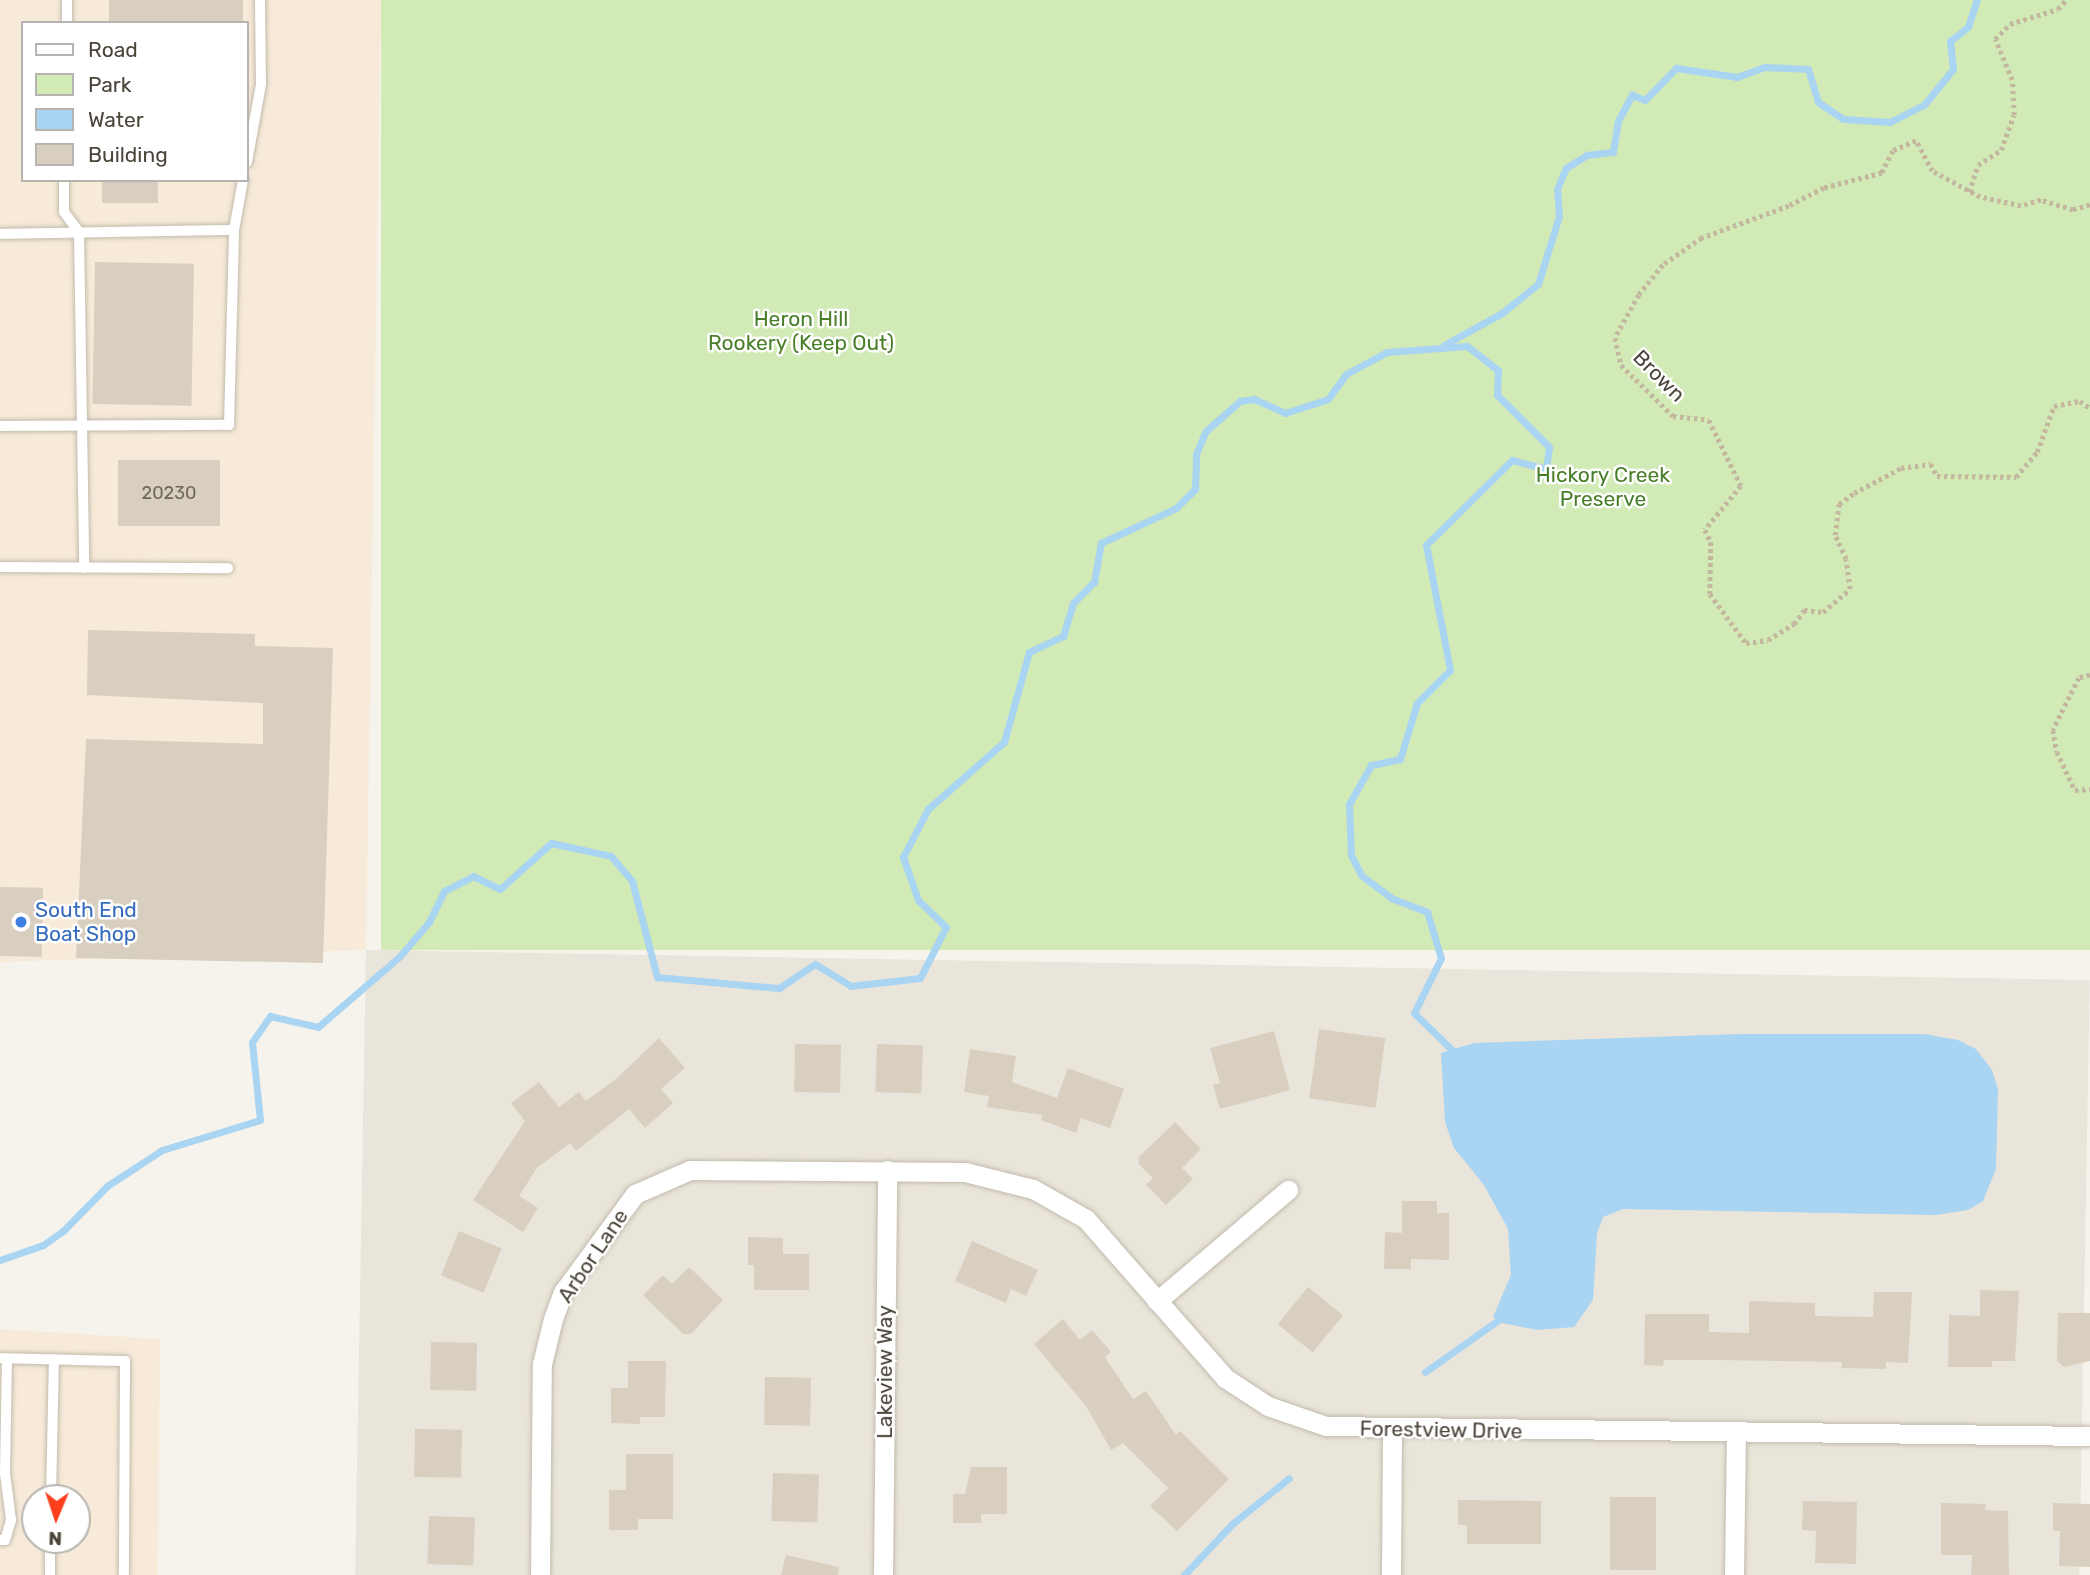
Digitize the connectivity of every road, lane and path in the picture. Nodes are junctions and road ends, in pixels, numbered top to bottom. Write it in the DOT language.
graph roads {
  1 [pos="67,0"];
  2 [pos="260,0"];
  3 [pos="2066,0"];
  4 [pos="67,21"];
  5 [pos="248,156"];
  6 [pos="64,182"];
  7 [pos="243,182"];
  8 [pos="1969,192"];
  9 [pos="2090,205"];
  10 [pos="234,230"];
  11 [pos="79,232"];
  12 [pos="0,234"];
  13 [pos="2090,408"];
  14 [pos="0,426"];
  15 [pos="83,426"];
  16 [pos="0,567"];
  17 [pos="84,568"];
  18 [pos="228,568"];
  19 [pos="2090,675"];
  20 [pos="2090,789"];
  21 [pos="887,1170"];
  22 [pos="1288,1190"];
  23 [pos="1157,1301"];
  24 [pos="4,1359"];
  25 [pos="54,1359"];
  26 [pos="4,1393"];
  27 [pos="3,1418"];
  28 [pos="1392,1430"];
  29 [pos="1735,1434"];
  30 [pos="2090,1436"];
  31 [pos="51,1484"];
  32 [pos="2,1540"];
  33 [pos="50,1554"];
  34 [pos="50,1575"];
  35 [pos="124,1575"];
  36 [pos="540,1575"];
  37 [pos="883,1575"];
  38 [pos="1391,1575"];
  39 [pos="1734,1575"];
  1 -- 4 [label="lane"];
  2 -- 5 [label="lane"];
  3 -- 8 [label="path"];
  6 -- 11 [label="lane"];
  7 -- 10 [label="lane"];
  8 -- 9 [label="path"];
  8 -- 13 [label="path, Brown"];
  10 -- 11 [label="lane"];
  10 -- 15 [label="lane"];
  11 -- 12 [label="lane"];
  11 -- 15 [label="lane"];
  14 -- 15 [label="lane"];
  15 -- 17 [label="lane"];
  16 -- 17 [label="lane"];
  17 -- 18 [label="lane"];
  19 -- 20 [label="path"];
  21 -- 23 [label="street, Forestview Drive"];
  21 -- 36 [label="street, Arbor Lane"];
  21 -- 37 [label="street, Lakeview Way"];
  22 -- 23 [label="street"];
  23 -- 28 [label="street, Forestview Drive"];
  24 -- 25 [label="lane"];
  24 -- 26 [label="lane"];
  25 -- 31 [label="lane"];
  25 -- 35 [label="lane"];
  26 -- 27 [label="lane"];
  27 -- 32 [label="lane"];
  28 -- 29 [label="street, Forestview Drive"];
  28 -- 38 [label="street"];
  29 -- 30 [label="street, Forestview Drive"];
  29 -- 39 [label="street"];
  33 -- 34 [label="lane"];
}
